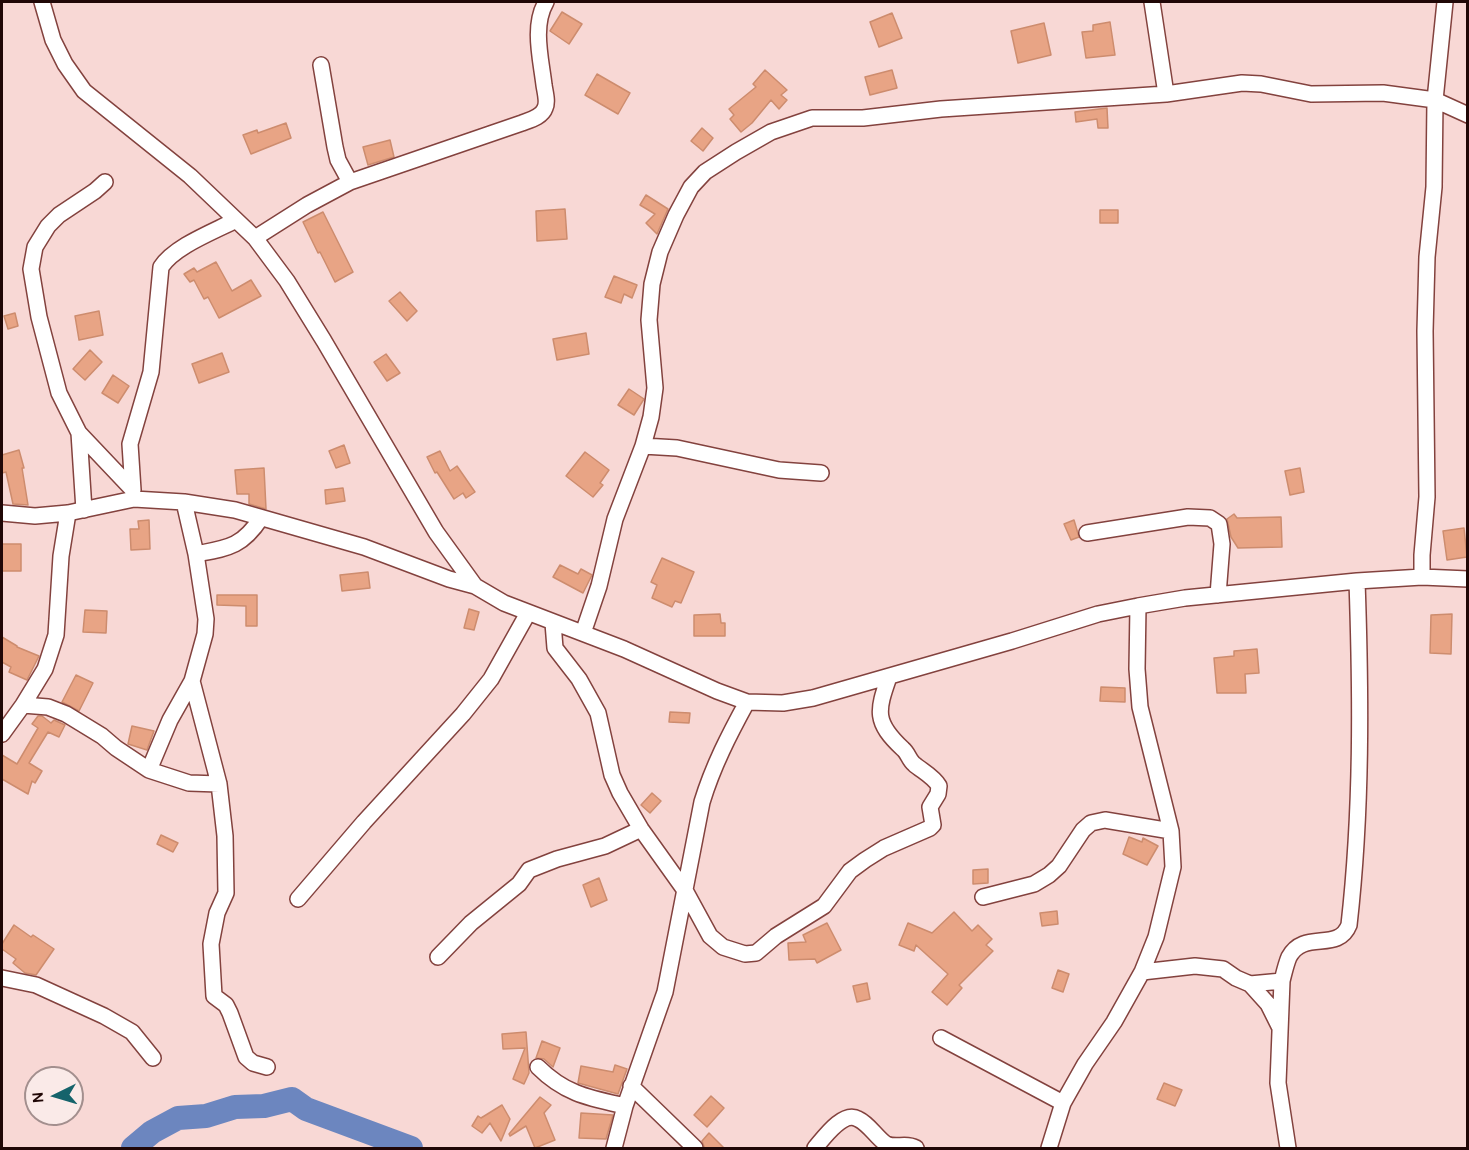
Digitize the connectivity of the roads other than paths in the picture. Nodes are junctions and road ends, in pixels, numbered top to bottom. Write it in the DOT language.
graph roads {
  1 [pos="42,2"];
  2 [pos="546,2"];
  3 [pos="1152,2"];
  4 [pos="1445,2"];
  5 [pos="321,65"];
  6 [pos="1166,94"];
  7 [pos="1434,100"];
  8 [pos="1467,115"];
  9 [pos="105,182"];
  10 [pos="350,183"];
  11 [pos="236,220"];
  12 [pos="255,238"];
  13 [pos="79,433"];
  14 [pos="643,446"];
  15 [pos="821,473"];
  16 [pos="134,495"];
  17 [pos="184,502"];
  18 [pos="84,510"];
  19 [pos="2,513"];
  20 [pos="68,513"];
  21 [pos="261,518"];
  22 [pos="1087,533"];
  23 [pos="196,554"];
  24 [pos="1422,578"];
  25 [pos="1467,579"];
  26 [pos="1357,581"];
  27 [pos="475,586"];
  28 [pos="1218,595"];
  29 [pos="1138,606"];
  30 [pos="528,613"];
  31 [pos="553,623"];
  32 [pos="583,633"];
  33 [pos="889,677"];
  34 [pos="192,681"];
  35 [pos="747,702"];
  36 [pos="23,705"];
  37 [pos="2,734"];
  38 [pos="149,770"];
  39 [pos="219,784"];
  40 [pos="641,829"];
  41 [pos="1171,831"];
  42 [pos="686,892"];
  43 [pos="983,897"];
  44 [pos="298,899"];
  45 [pos="438,957"];
  46 [pos="1142,972"];
  47 [pos="2,978"];
  48 [pos="1282,981"];
  49 [pos="1250,984"];
  50 [pos="1280,1029"];
  51 [pos="941,1038"];
  52 [pos="153,1058"];
  53 [pos="267,1067"];
  54 [pos="538,1067"];
  55 [pos="631,1086"];
  56 [pos="1062,1103"];
  57 [pos="625,1106"];
  58 [pos="1049,1148"];
  59 [pos="614,1149"];
  60 [pos="695,1149"];
  61 [pos="815,1149"];
  62 [pos="916,1149"];
  63 [pos="1288,1149"];
  1 -- 11 [label="street"];
  2 -- 10 [label="street"];
  3 -- 6 [label="street"];
  4 -- 7 [label="street"];
  5 -- 10 [label="street"];
  6 -- 7 [label="street"];
  6 -- 14 [label="street"];
  7 -- 8 [label="street"];
  7 -- 24 [label="street"];
  9 -- 13 [label="street"];
  10 -- 12 [label="street"];
  11 -- 12 [label="street"];
  11 -- 16 [label="street"];
  12 -- 27 [label="street"];
  13 -- 16 [label="street"];
  13 -- 18 [label="street"];
  14 -- 15 [label="street"];
  14 -- 32 [label="street"];
  16 -- 17 [label="street"];
  16 -- 18 [label="street"];
  17 -- 21 [label="street"];
  17 -- 23 [label="street"];
  18 -- 20 [label="street"];
  19 -- 20 [label="street"];
  20 -- 36 [label="street"];
  21 -- 23 [label="street"];
  21 -- 27 [label="street"];
  22 -- 28 [label="street"];
  23 -- 34 [label="street"];
  24 -- 25 [label="street"];
  24 -- 26 [label="street"];
  26 -- 28 [label="street"];
  26 -- 48 [label="street"];
  27 -- 30 [label="street"];
  28 -- 29 [label="street"];
  29 -- 33 [label="street"];
  29 -- 41 [label="street"];
  30 -- 31 [label="street"];
  30 -- 44 [label="street"];
  31 -- 32 [label="street"];
  31 -- 40 [label="street"];
  32 -- 35 [label="street"];
  33 -- 35 [label="street"];
  33 -- 42 [label="street"];
  34 -- 38 [label="street"];
  34 -- 39 [label="street"];
  35 -- 42 [label="street"];
  36 -- 37 [label="street"];
  36 -- 38 [label="street"];
  38 -- 39 [label="street"];
  39 -- 53 [label="street"];
  40 -- 42 [label="street"];
  40 -- 45 [label="street"];
  41 -- 43 [label="street"];
  41 -- 46 [label="street"];
  42 -- 55 [label="street"];
  46 -- 49 [label="street"];
  46 -- 56 [label="street"];
  47 -- 52 [label="street"];
  48 -- 49 [label="street"];
  48 -- 50 [label="street"];
  49 -- 50 [label="street"];
  50 -- 63 [label="street"];
  51 -- 56 [label="street"];
  54 -- 57 [label="street"];
  55 -- 57 [label="street"];
  55 -- 60 [label="street"];
  56 -- 58 [label="street"];
  57 -- 59 [label="street"];
  61 -- 62 [label="street"];
}
